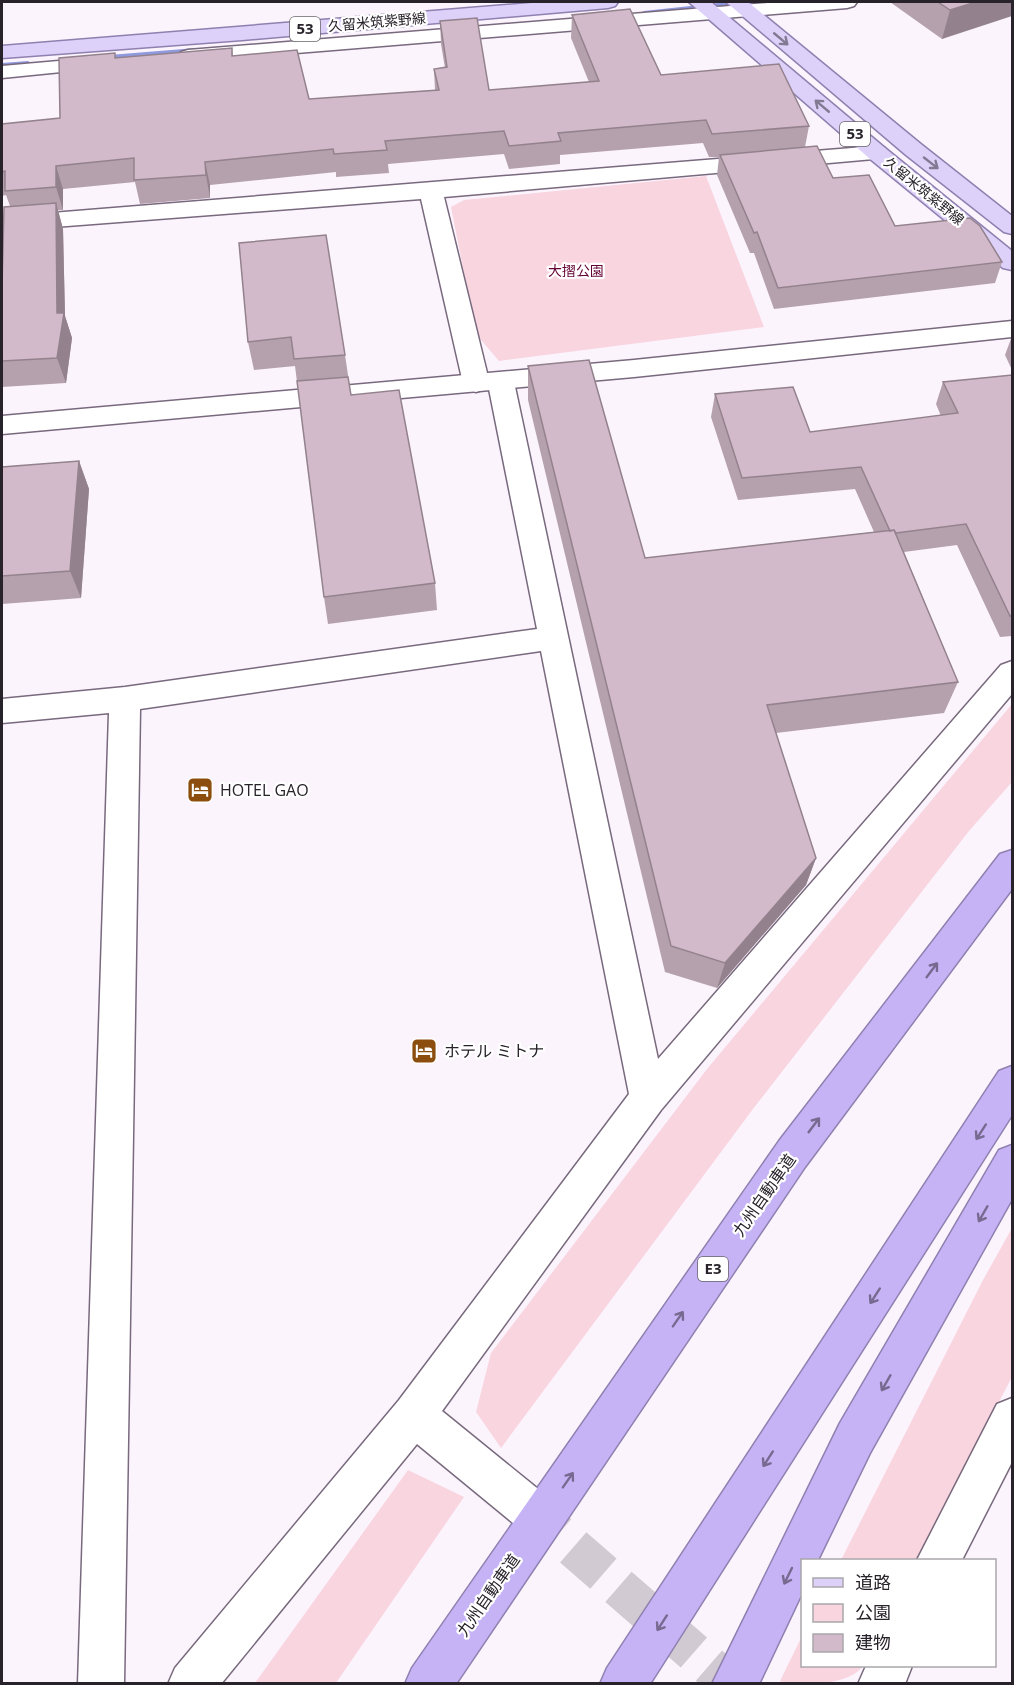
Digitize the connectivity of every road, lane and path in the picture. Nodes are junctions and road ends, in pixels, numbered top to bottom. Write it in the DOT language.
graph roads {
  1 [pos="608,2"];
  2 [pos="847,2"];
  3 [pos="740,5"];
  4 [pos="705,7"];
  5 [pos="2,52"];
  6 [pos="2,72"];
  7 [pos="877,153"];
  8 [pos="431,191"];
  9 [pos="2,224"];
  10 [pos="1012,227"];
  11 [pos="1012,263"];
  12 [pos="1012,329"];
  13 [pos="489,383"];
  14 [pos="2,425"];
  15 [pos="553,638"];
  16 [pos="1012,673"];
  17 [pos="125,699"];
  18 [pos="2,711"];
  19 [pos="1012,864"];
  20 [pos="1012,1083"];
  21 [pos="648,1098"];
  22 [pos="1012,1164"];
  23 [pos="414,1415"];
  24 [pos="1012,1419"];
  25 [pos="528,1508"];
  26 [pos="940,1559"];
  27 [pos="888,1667"];
  28 [pos="101,1683"];
  29 [pos="191,1683"];
  30 [pos="428,1683"];
  31 [pos="623,1683"];
  32 [pos="735,1683"];
  33 [pos="881,1683"];
  1 -- 5 [label="main road, 久留米筑紫野線 / 53"];
  2 -- 3 [label="street"];
  3 -- 4 [label="street"];
  3 -- 10 [label="main road, 久留米筑紫野線 / 53, one-way"];
  4 -- 6 [label="street"];
  7 -- 4 [label="main road, 久留米筑紫野線 / 53, one-way"];
  7 -- 8 [label="street"];
  7 -- 11 [label="main road, 久留米筑紫野線 / 53"];
  8 -- 9 [label="street"];
  8 -- 13 [label="street"];
  12 -- 13 [label="street"];
  13 -- 14 [label="street"];
  13 -- 15 [label="street"];
  15 -- 17 [label="street"];
  15 -- 21 [label="street"];
  16 -- 21 [label="street"];
  17 -- 18 [label="street"];
  17 -- 28 [label="street"];
  30 -- 19 [label="highway, 九州自動車道 / E3, one-way"];
  20 -- 31 [label="highway, one-way"];
  21 -- 23 [label="street"];
  22 -- 32 [label="highway, one-way"];
  23 -- 25 [label="street"];
  23 -- 29 [label="street"];
  24 -- 26 [label="street"];
  27 -- 33 [label="street"];
}
